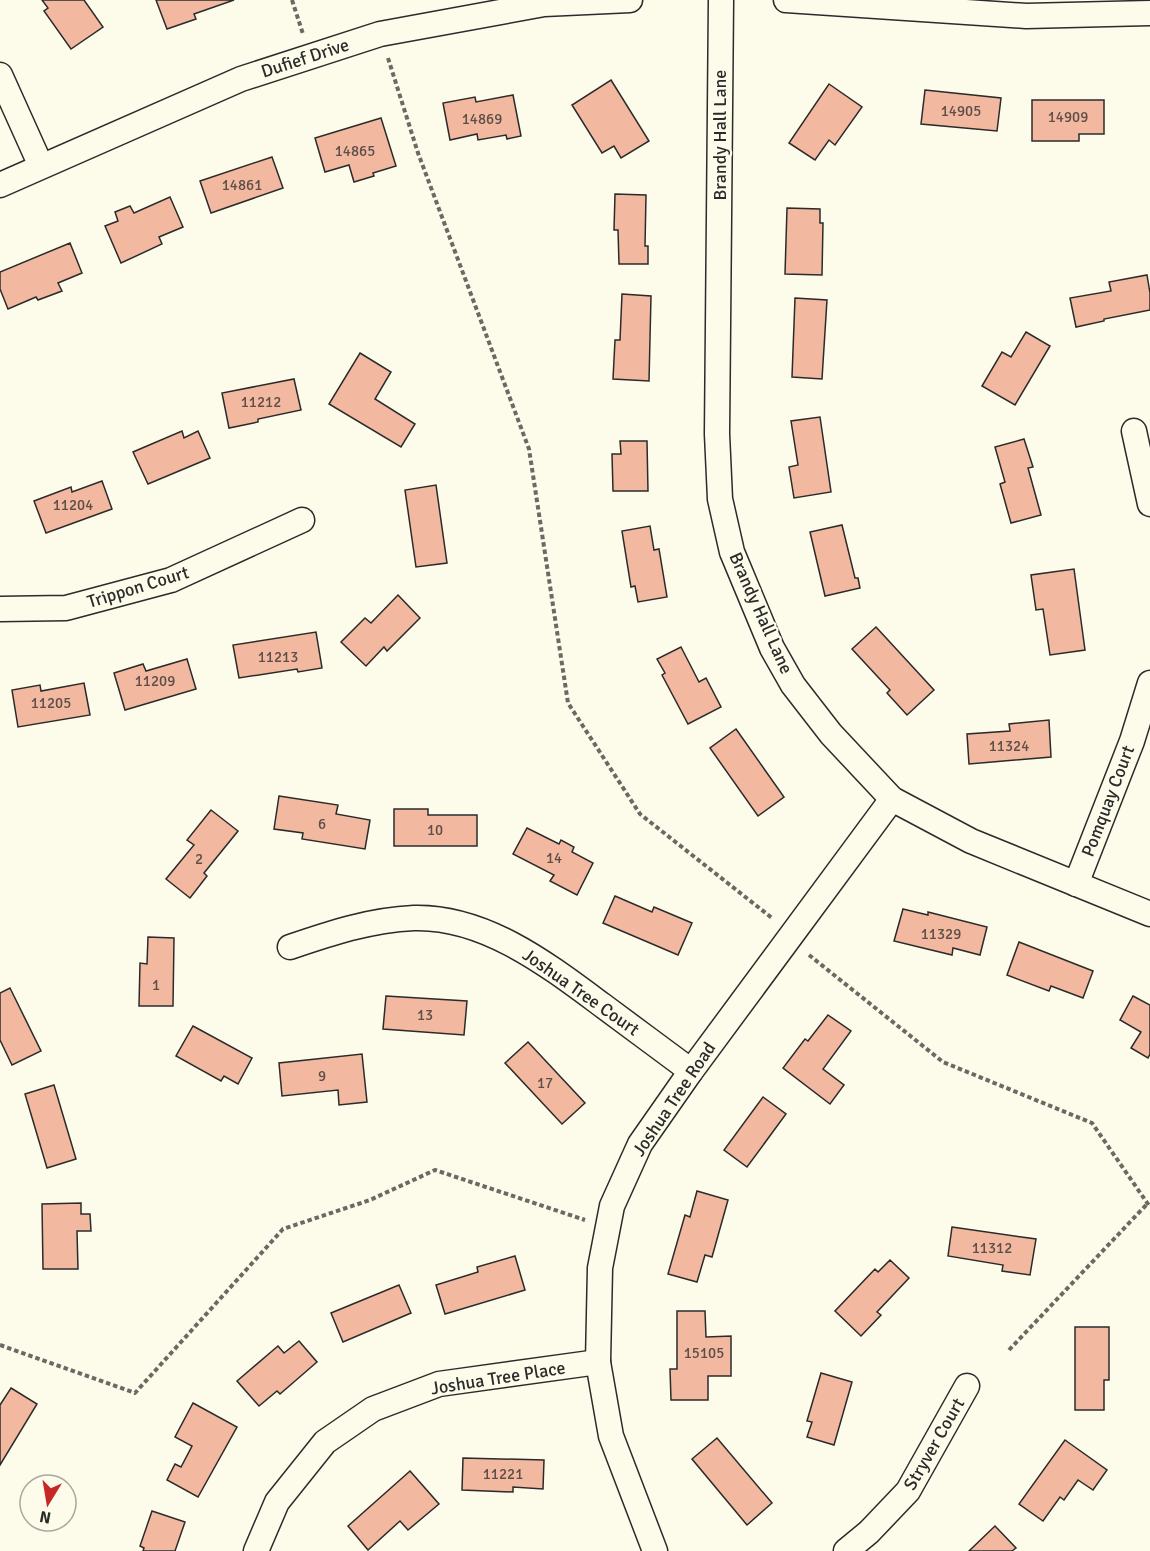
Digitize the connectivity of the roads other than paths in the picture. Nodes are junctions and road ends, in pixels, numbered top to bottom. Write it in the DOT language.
graph roads {
  1 [pos="630,0"];
  2 [pos="721,0"];
  3 [pos="786,0"];
  4 [pos="1150,13"];
  5 [pos="0,75"];
  6 [pos="41,166"];
  7 [pos="0,185"];
  8 [pos="1134,431"];
  9 [pos="1150,504"];
  10 [pos="302,520"];
  11 [pos="0,609"];
  12 [pos="1150,683"];
  13 [pos="892,799"];
  14 [pos="1076,884"];
  15 [pos="1150,914"];
  16 [pos="290,947"];
  17 [pos="691,1071"];
  18 [pos="598,1362"];
  19 [pos="968,1386"];
  20 [pos="256,1551"];
  21 [pos="655,1551"];
  22 [pos="846,1551"];
  1 -- 6 [label="street, Dufief Drive"];
  2 -- 13 [label="street, Brandy Hall Lane"];
  3 -- 4 [label="street"];
  5 -- 6 [label="street"];
  6 -- 7 [label="street, Dufief Drive"];
  8 -- 9 [label="street"];
  10 -- 11 [label="street, Trippon Court"];
  12 -- 14 [label="street, Pomquay Court"];
  13 -- 14 [label="street, Brandy Hall Lane"];
  13 -- 17 [label="street, Joshua Tree Road"];
  14 -- 15 [label="street, Brandy Hall Lane"];
  16 -- 17 [label="street, Joshua Tree Court"];
  17 -- 18 [label="street, Joshua Tree Road"];
  18 -- 20 [label="street, Joshua Tree Place"];
  18 -- 21 [label="street, Joshua Tree Road"];
  19 -- 22 [label="street, Stryver Court"];
}
